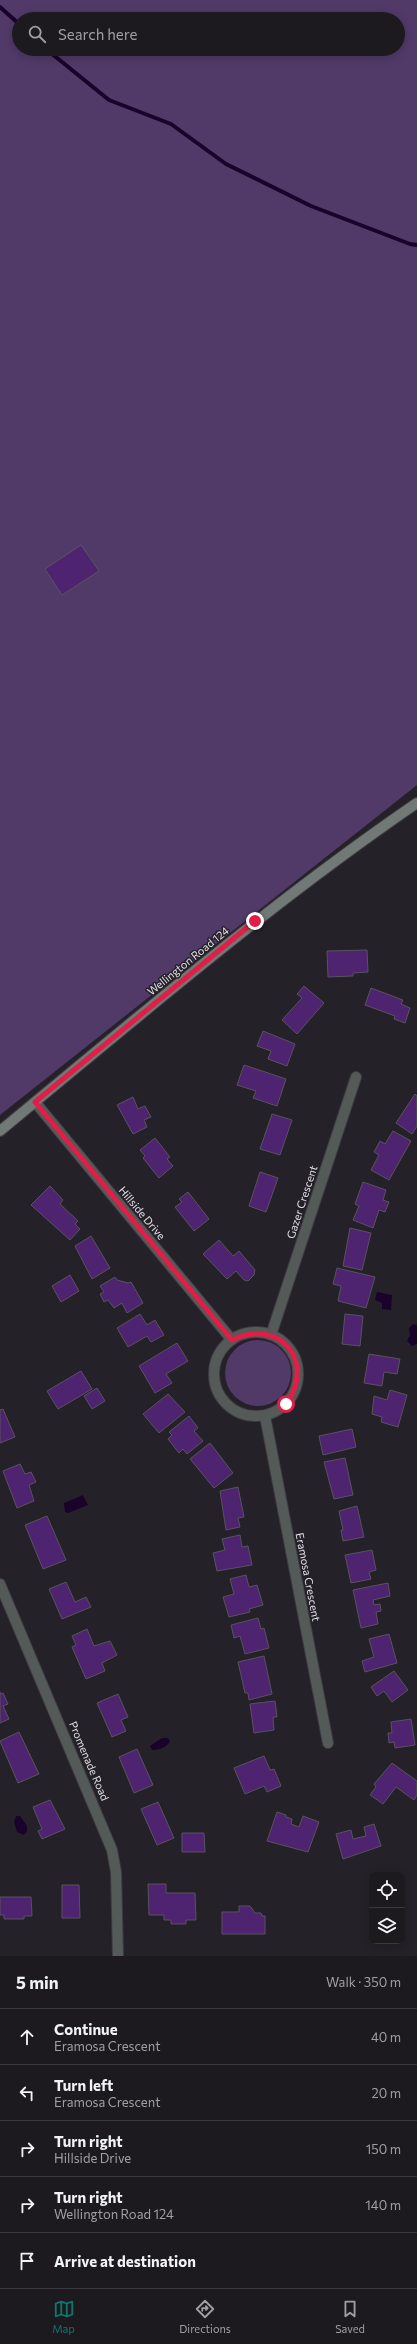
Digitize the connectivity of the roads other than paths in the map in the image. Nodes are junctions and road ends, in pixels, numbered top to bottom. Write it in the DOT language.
graph roads {
  1 [pos="417,803"];
  2 [pos="356,1077"];
  3 [pos="35,1102"];
  4 [pos="0,1131"];
  5 [pos="271,1335"];
  6 [pos="232,1340"];
  7 [pos="266,1416"];
  8 [pos="0,1584"];
  9 [pos="328,1743"];
  10 [pos="118,1956"];
  1 -- 3 [label="main road, Wellington Road 124"];
  2 -- 5 [label="street, Gazer Crescent"];
  3 -- 4 [label="main road, Wellington Road 124"];
  3 -- 6 [label="street, Hillside Drive"];
  5 -- 6 [label="street"];
  5 -- 7 [label="street"];
  6 -- 7 [label="street"];
  7 -- 9 [label="street, Eramosa Crescent"];
  8 -- 10 [label="street, Promenade Road"];
}
